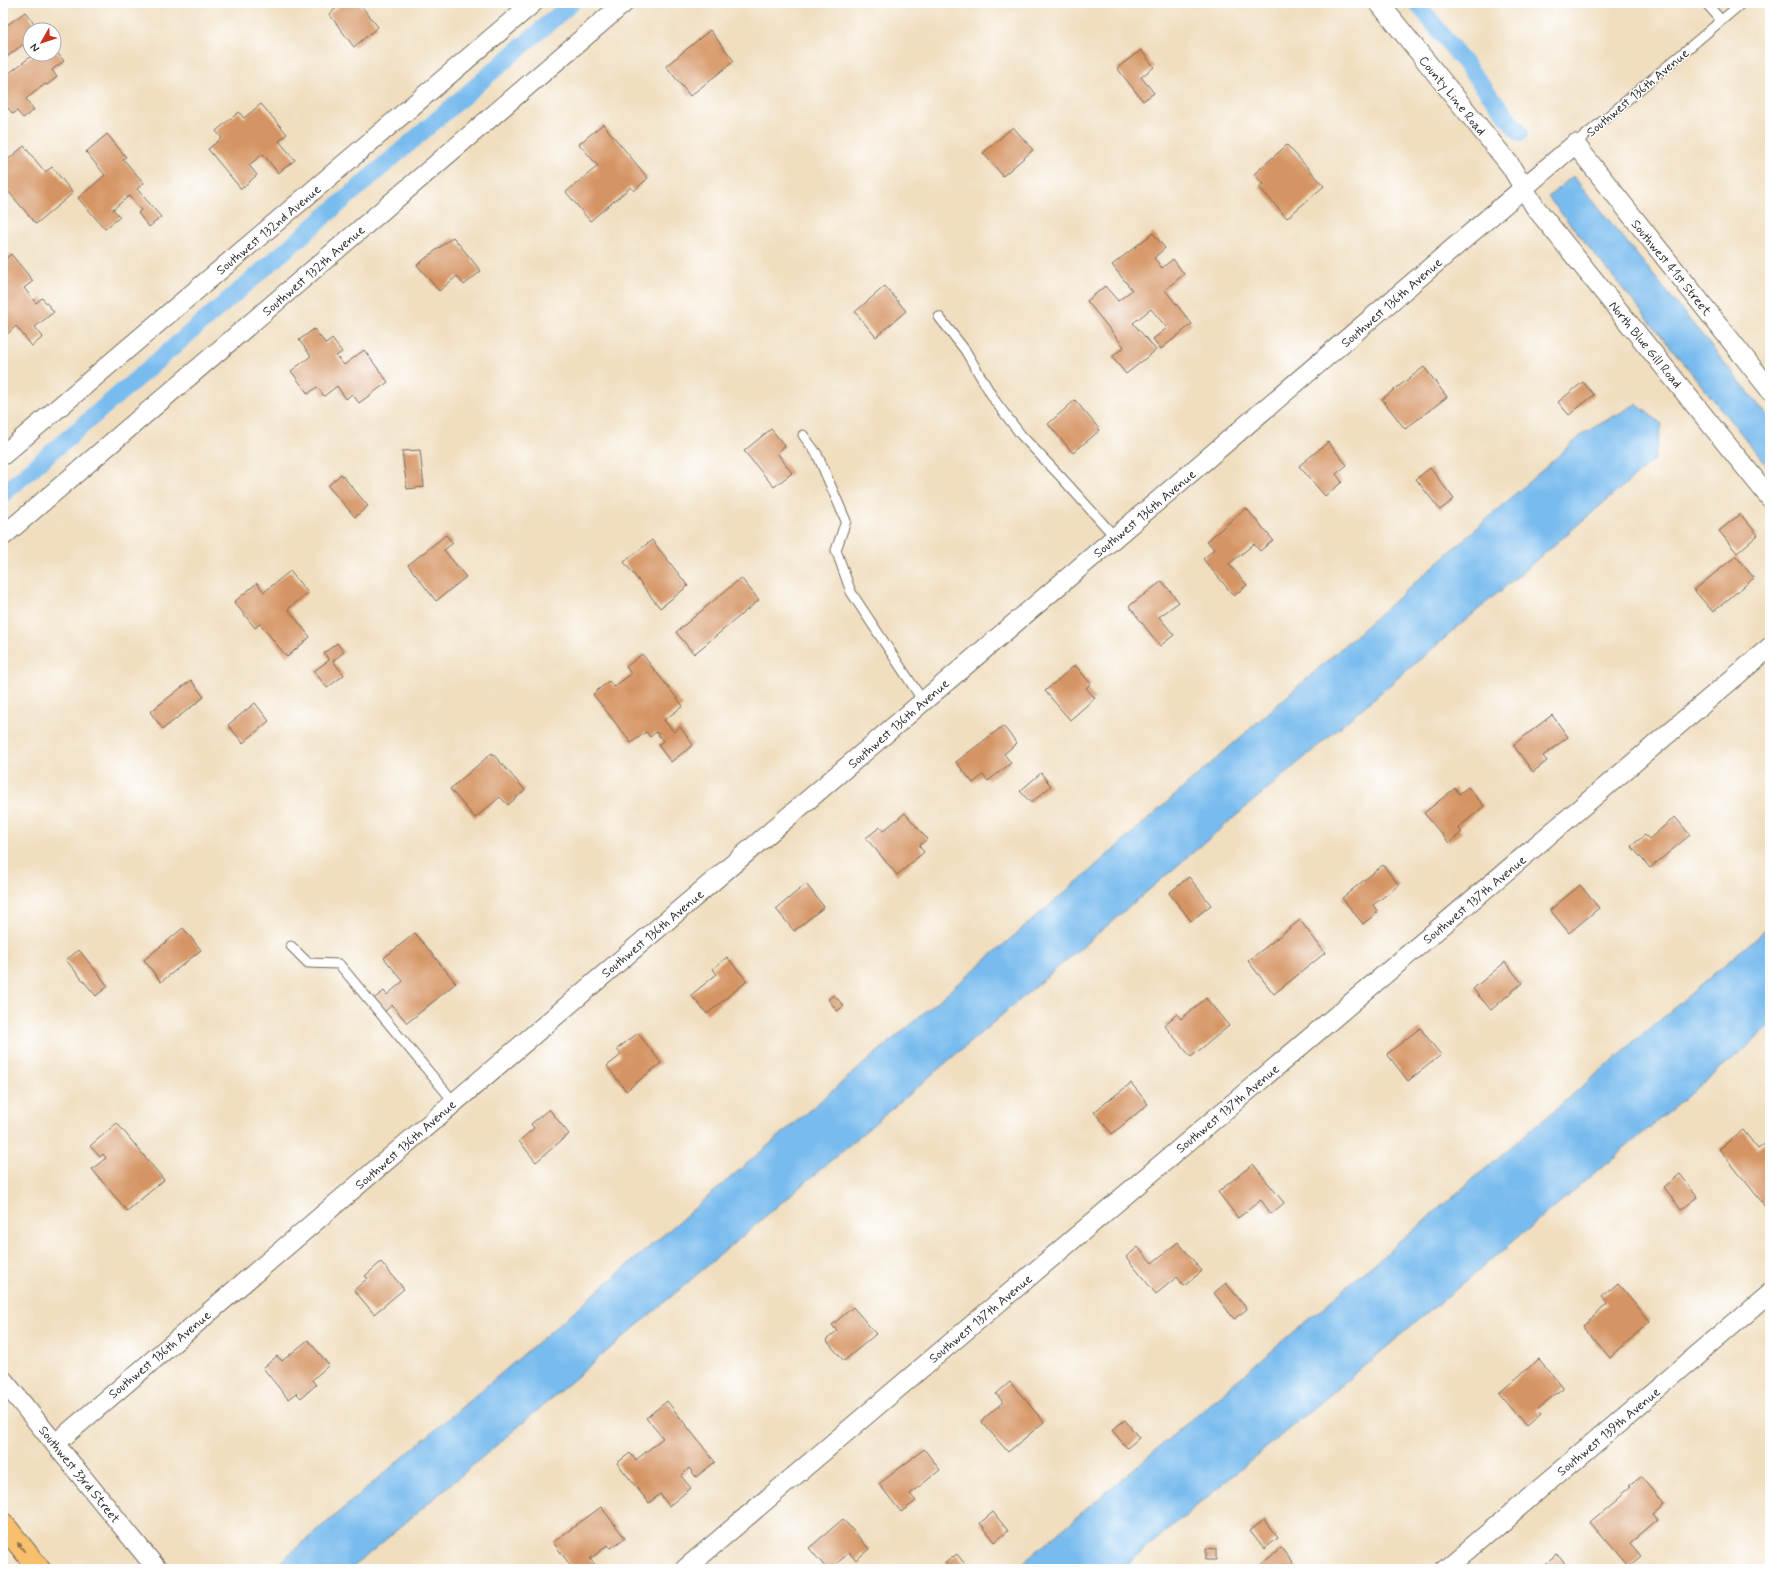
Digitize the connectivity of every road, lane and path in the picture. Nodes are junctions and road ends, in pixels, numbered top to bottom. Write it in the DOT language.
graph roads {
  1 [pos="533,3"];
  2 [pos="624,3"];
  3 [pos="1379,3"];
  4 [pos="1706,3"];
  5 [pos="1742,3"];
  6 [pos="1721,20"];
  7 [pos="1575,144"];
  8 [pos="1523,189"];
  9 [pos="939,317"];
  10 [pos="1770,390"];
  11 [pos="803,435"];
  12 [pos="3,455"];
  13 [pos="1770,498"];
  14 [pos="3,536"];
  15 [pos="1115,537"];
  16 [pos="1770,648"];
  17 [pos="923,701"];
  18 [pos="291,946"];
  19 [pos="454,1102"];
  20 [pos="1770,1293"];
  21 [pos="3,1380"];
  22 [pos="55,1444"];
  23 [pos="3,1524"];
  24 [pos="38,1569"];
  25 [pos="158,1569"];
  26 [pos="685,1569"];
  27 [pos="1446,1569"];
  1 -- 12 [label="street, Southwest 132nd Avenue"];
  2 -- 14 [label="street, Southwest 132th Avenue"];
  3 -- 8 [label="street, County Line Road"];
  4 -- 6 [label="lane"];
  5 -- 6 [label="lane, Southwest 136th Avenue"];
  6 -- 7 [label="lane, Southwest 136th Avenue"];
  7 -- 8 [label="street, Southwest 136th Avenue"];
  7 -- 10 [label="street, Southwest 41st Street"];
  8 -- 13 [label="street, North Blue Gill Road"];
  8 -- 15 [label="street, Southwest 136th Avenue"];
  9 -- 15 [label="lane"];
  11 -- 17 [label="lane"];
  15 -- 17 [label="street, Southwest 136th Avenue"];
  16 -- 26 [label="street, Southwest 137th Avenue"];
  17 -- 19 [label="street, Southwest 136th Avenue"];
  18 -- 19 [label="lane"];
  19 -- 22 [label="street, Southwest 136th Avenue"];
  20 -- 27 [label="street, Southwest 139th Avenue"];
  21 -- 22 [label="street, Southwest 33rd Street"];
  22 -- 25 [label="street, Southwest 33rd Street"];
  24 -- 23 [label="main road, one-way"];
}
